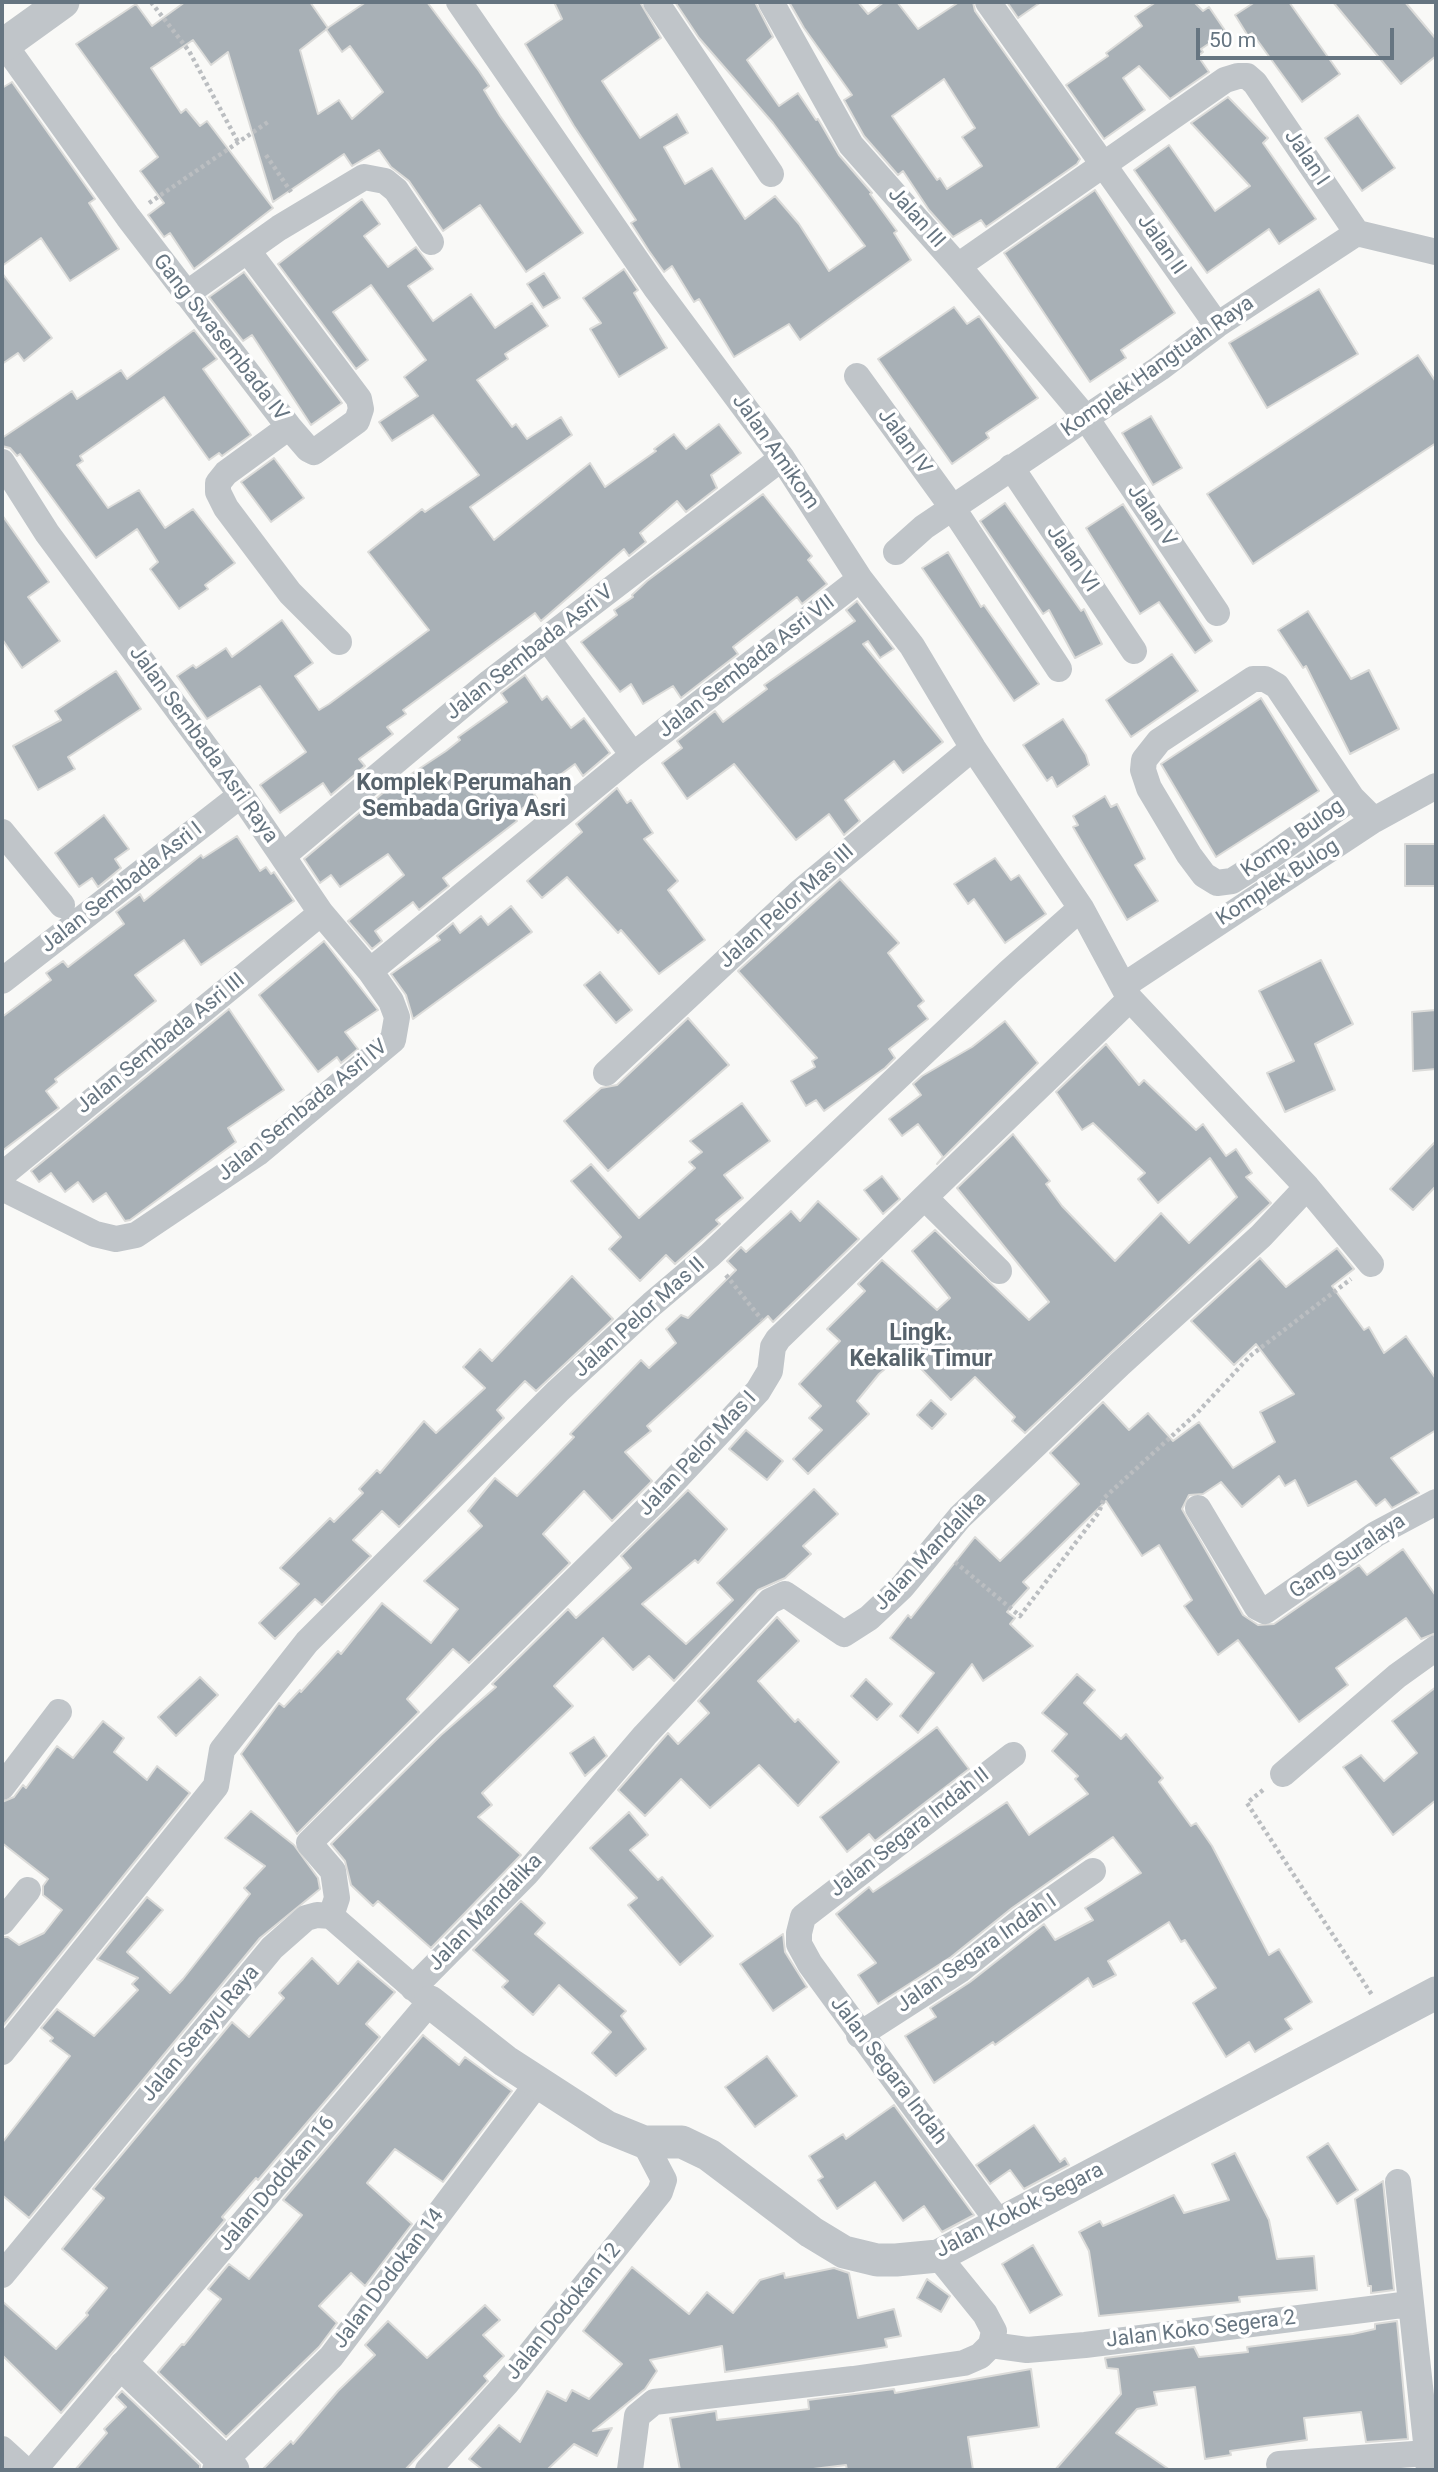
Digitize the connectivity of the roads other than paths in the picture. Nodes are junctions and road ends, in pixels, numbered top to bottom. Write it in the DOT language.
graph roads {
  1 [pos="62,2"];
  2 [pos="459,2"];
  3 [pos="656,2"];
  4 [pos="771,2"];
  5 [pos="988,2"];
  6 [pos="3,45"];
  7 [pos="1105,165"];
  8 [pos="771,174"];
  9 [pos="1357,233"];
  10 [pos="432,242"];
  11 [pos="248,251"];
  12 [pos="1436,252"];
  13 [pos="958,266"];
  14 [pos="186,295"];
  15 [pos="1217,325"];
  16 [pos="857,376"];
  17 [pos="1086,418"];
  18 [pos="289,428"];
  19 [pos="782,458"];
  20 [pos="2,462"];
  21 [pos="1011,467"];
  22 [pos="952,507"];
  23 [pos="896,552"];
  24 [pos="860,579"];
  25 [pos="1217,613"];
  26 [pos="547,638"];
  27 [pos="339,642"];
  28 [pos="1134,651"];
  29 [pos="1059,669"];
  30 [pos="973,748"];
  31 [pos="633,755"];
  32 [pos="1436,786"];
  33 [pos="241,795"];
  34 [pos="1352,798"];
  35 [pos="1374,820"];
  36 [pos="5,843"];
  37 [pos="284,855"];
  38 [pos="62,905"];
  39 [pos="1081,908"];
  40 [pos="321,913"];
  41 [pos="370,971"];
  42 [pos="2,981"];
  43 [pos="1127,993"];
  44 [pos="396,1030"];
  45 [pos="606,1073"];
  46 [pos="2,1175"];
  47 [pos="1307,1187"];
  48 [pos="2,1188"];
  49 [pos="925,1198"];
  50 [pos="1371,1264"];
  51 [pos="999,1271"];
  52 [pos="1436,1502"];
  53 [pos="1198,1508"];
  54 [pos="1436,1648"];
  55 [pos="59,1712"];
  56 [pos="1013,1755"];
  57 [pos="1283,1774"];
  58 [pos="2,1787"];
  59 [pos="1093,1871"];
  60 [pos="27,1890"];
  61 [pos="808,1913"];
  62 [pos="331,1916"];
  63 [pos="2,1922"];
  64 [pos="1436,1993"];
  65 [pos="421,1995"];
  66 [pos="859,2035"];
  67 [pos="2,2052"];
  68 [pos="539,2081"];
  69 [pos="644,2143"];
  70 [pos="1398,2182"];
  71 [pos="1000,2224"];
  72 [pos="938,2256"];
  73 [pos="2,2275"];
  74 [pos="1410,2304"];
  75 [pos="986,2350"];
  76 [pos="125,2367"];
  77 [pos="2,2449"];
  78 [pos="1428,2461"];
  79 [pos="1279,2464"];
  80 [pos="224,2467"];
  81 [pos="25,2470"];
  82 [pos="34,2470"];
  83 [pos="428,2470"];
  84 [pos="630,2470"];
  1 -- 6 [label="street"];
  2 -- 19 [label="street, Jalan Amikom"];
  3 -- 8 [label="street"];
  4 -- 13 [label="street, Jalan III"];
  5 -- 7 [label="street, Jalan II"];
  6 -- 14 [label="street, Gang Swasembada IV"];
  7 -- 9 [label="street, Jalan I"];
  7 -- 13 [label="street"];
  7 -- 15 [label="street, Jalan II"];
  9 -- 12 [label="street"];
  9 -- 15 [label="street, Komplek Hangtuah Raya"];
  10 -- 11 [label="street"];
  11 -- 14 [label="street"];
  11 -- 18 [label="street"];
  13 -- 17 [label="street, Jalan III"];
  14 -- 18 [label="street, Gang Swasembada IV"];
  15 -- 17 [label="street, Komplek Hangtuah Raya"];
  16 -- 22 [label="street, Jalan IV"];
  17 -- 21 [label="street, Komplek Hangtuah Raya"];
  17 -- 25 [label="street, Jalan V"];
  18 -- 27 [label="street, Gang Swasembada IV"];
  19 -- 24 [label="street, Jalan Amikom"];
  19 -- 26 [label="street, Jalan Sembada Asri V"];
  20 -- 33 [label="street, Jalan Sembada Asri Raya"];
  21 -- 22 [label="street, Komplek Hangtuah Raya"];
  21 -- 28 [label="street, Jalan VI"];
  22 -- 23 [label="street, Komplek Hangtuah Raya"];
  22 -- 29 [label="street, Jalan IV"];
  24 -- 30 [label="street, Jalan Amikom"];
  24 -- 31 [label="street, Jalan Sembada Asri VII"];
  26 -- 31 [label="street"];
  26 -- 37 [label="street, Jalan Sembada Asri V"];
  30 -- 39 [label="street, Jalan Amikom"];
  30 -- 45 [label="street, Jalan Pelor Mas III"];
  31 -- 41 [label="street, Jalan Sembada Asri VII"];
  32 -- 35 [label="street, Komplek Bulog"];
  33 -- 37 [label="street, Jalan Sembada Asri Raya"];
  33 -- 42 [label="street, Jalan Sembada Asri I"];
  34 -- 34 [label="street, Komp. Bulog"];
  34 -- 35 [label="street, Komp. Bulog"];
  35 -- 43 [label="street, Komplek Bulog"];
  36 -- 38 [label="street"];
  37 -- 40 [label="street, Jalan Sembada Asri Raya"];
  39 -- 43 [label="street, Jalan Amikom"];
  39 -- 67 [label="street, Jalan Pelor Mas II"];
  40 -- 41 [label="street, Jalan Sembada Asri Raya"];
  40 -- 46 [label="street, Jalan Sembada Asri III"];
  41 -- 44 [label="street, Jalan Sembada Asri Raya"];
  43 -- 47 [label="street, Jalan Amikom"];
  43 -- 49 [label="street"];
  44 -- 48 [label="street, Jalan Sembada Asri IV"];
  47 -- 50 [label="street, Jalan Amikom"];
  47 -- 65 [label="street, Jalan Mandalika"];
  49 -- 51 [label="street"];
  49 -- 62 [label="street, Jalan Pelor Mas I"];
  52 -- 53 [label="street, Gang Suralaya"];
  54 -- 57 [label="street"];
  55 -- 58 [label="street"];
  56 -- 61 [label="street, Jalan Segara Indah II"];
  59 -- 66 [label="street, Jalan Segara Indah I"];
  60 -- 63 [label="street"];
  61 -- 66 [label="street, Jalan Segara Indah"];
  62 -- 65 [label="street"];
  62 -- 73 [label="street, Jalan Serayu Raya"];
  64 -- 71 [label="street, Jalan Kokok Segara"];
  65 -- 68 [label="street, Jalan Kokok Segara"];
  65 -- 76 [label="street, Jalan Dodokan 16"];
  66 -- 71 [label="street, Jalan Segara Indah"];
  68 -- 69 [label="street, Jalan Kokok Segara"];
  68 -- 80 [label="street, Jalan Dodokan 14"];
  69 -- 72 [label="street, Jalan Kokok Segara"];
  69 -- 83 [label="street, Jalan Dodokan 12"];
  70 -- 74 [label="street"];
  71 -- 72 [label="street, Jalan Kokok Segara"];
  72 -- 75 [label="street"];
  74 -- 75 [label="street, Jalan Koko Segera 2"];
  74 -- 78 [label="street"];
  75 -- 84 [label="street, Jalan Koko Segera 2"];
  76 -- 80 [label="street"];
  76 -- 82 [label="street, Jalan Dodokan 16"];
  77 -- 81 [label="street"];
  78 -- 79 [label="street"];
}
